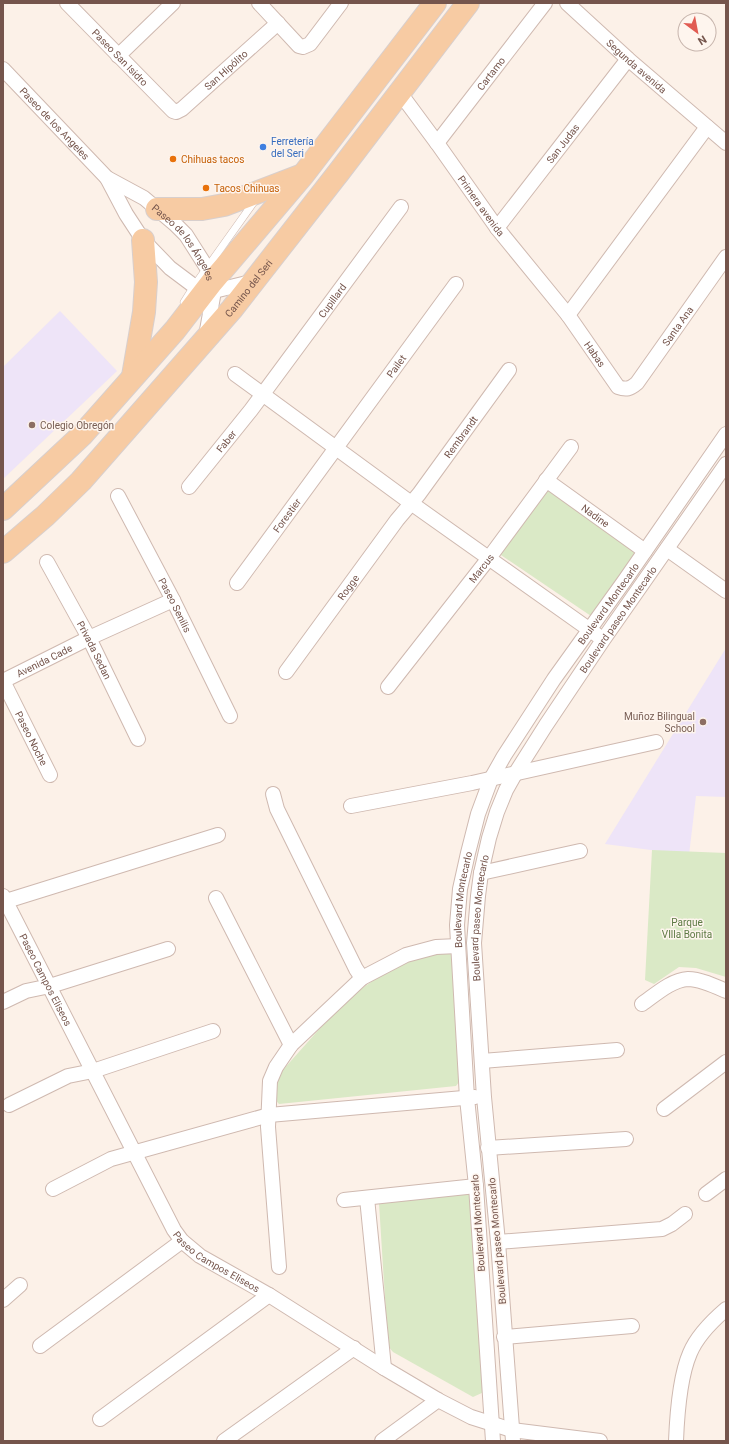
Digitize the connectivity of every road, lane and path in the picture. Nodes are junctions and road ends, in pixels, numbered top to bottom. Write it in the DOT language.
graph roads {
  1 [pos="67,3"];
  2 [pos="173,3"];
  3 [pos="259,3"];
  4 [pos="341,3"];
  5 [pos="435,3"];
  6 [pos="468,3"];
  7 [pos="545,3"];
  8 [pos="567,3"];
  9 [pos="278,23"];
  10 [pos="118,56"];
  11 [pos="628,59"];
  12 [pos="3,69"];
  13 [pos="400,93"];
  14 [pos="173,111"];
  15 [pos="707,127"];
  16 [pos="726,143"];
  17 [pos="437,144"];
  18 [pos="303,175"];
  19 [pos="107,178"];
  20 [pos="262,191"];
  21 [pos="150,204"];
  22 [pos="401,207"];
  23 [pos="126,214"];
  24 [pos="497,228"];
  25 [pos="143,240"];
  26 [pos="726,257"];
  27 [pos="255,281"];
  28 [pos="206,284"];
  29 [pos="456,284"];
  30 [pos="568,316"];
  31 [pos="204,340"];
  32 [pos="509,370"];
  33 [pos="235,374"];
  34 [pos="133,376"];
  35 [pos="626,389"];
  36 [pos="263,394"];
  37 [pos="726,434"];
  38 [pos="571,447"];
  39 [pos="336,448"];
  40 [pos="724,474"];
  41 [pos="546,480"];
  42 [pos="189,487"];
  43 [pos="118,496"];
  44 [pos="411,504"];
  45 [pos="3,509"];
  46 [pos="645,551"];
  47 [pos="3,552"];
  48 [pos="670,552"];
  49 [pos="489,558"];
  50 [pos="47,562"];
  51 [pos="237,583"];
  52 [pos="726,591"];
  53 [pos="173,600"];
  54 [pos="590,629"];
  55 [pos="89,638"];
  56 [pos="604,640"];
  57 [pos="286,672"];
  58 [pos="3,681"];
  59 [pos="388,687"];
  60 [pos="230,716"];
  61 [pos="138,739"];
  62 [pos="656,742"];
  63 [pos="515,774"];
  64 [pos="50,775"];
  65 [pos="491,779"];
  66 [pos="273,794"];
  67 [pos="351,806"];
  68 [pos="218,835"];
  69 [pos="580,851"];
  70 [pos="481,873"];
  71 [pos="216,898"];
  72 [pos="4,899"];
  73 [pos="458,946"];
  74 [pos="168,949"];
  75 [pos="362,978"];
  76 [pos="50,986"];
  77 [pos="726,991"];
  78 [pos="3,1002"];
  79 [pos="642,1004"];
  80 [pos="212,1031"];
  81 [pos="291,1045"];
  82 [pos="617,1050"];
  83 [pos="482,1061"];
  84 [pos="726,1062"];
  85 [pos="93,1071"];
  86 [pos="484,1097"];
  87 [pos="466,1098"];
  88 [pos="9,1105"];
  89 [pos="664,1109"];
  90 [pos="269,1115"];
  91 [pos="626,1139"];
  92 [pos="488,1148"];
  93 [pos="134,1153"];
  94 [pos="726,1179"];
  95 [pos="476,1186"];
  96 [pos="53,1189"];
  97 [pos="706,1194"];
  98 [pos="366,1198"];
  99 [pos="344,1200"];
  100 [pos="685,1214"];
  101 [pos="182,1241"];
  102 [pos="498,1242"];
  103 [pos="279,1267"];
  104 [pos="20,1285"];
  105 [pos="268,1295"];
  106 [pos="3,1300"];
  107 [pos="726,1309"];
  108 [pos="632,1326"];
  109 [pos="504,1337"];
  110 [pos="40,1346"];
  111 [pos="354,1348"];
  112 [pos="384,1368"];
  113 [pos="438,1400"];
  114 [pos="100,1419"];
  115 [pos="492,1424"];
  116 [pos="513,1436"];
  117 [pos="676,1437"];
  118 [pos="224,1441"];
  119 [pos="382,1441"];
  120 [pos="493,1441"];
  121 [pos="595,1441"];
  1 -- 10 [label="street, Paseo San Isidro"];
  2 -- 10 [label="street"];
  3 -- 9 [label="street"];
  4 -- 9 [label="street"];
  5 -- 18 [label="main road"];
  6 -- 13 [label="main road, Camino del Seri"];
  7 -- 17 [label="street, Cartamo"];
  8 -- 11 [label="street, Segunda avenida"];
  9 -- 14 [label="street, San Hipólito"];
  10 -- 14 [label="street, Paseo San Isidro"];
  11 -- 15 [label="street, Segunda avenida"];
  11 -- 24 [label="street, San Judas"];
  12 -- 19 [label="street, Paseo de los Angeles"];
  13 -- 17 [label="street, Primera avenida"];
  13 -- 27 [label="main road, Camino del Seri"];
  15 -- 16 [label="street"];
  15 -- 30 [label="street"];
  17 -- 24 [label="street, Primera avenida"];
  18 -- 20 [label="main road"];
  18 -- 28 [label="main road"];
  19 -- 21 [label="street, Paseo de los Ángeles"];
  19 -- 23 [label="street, Paseo de los Ángeles"];
  20 -- 21 [label="main road"];
  20 -- 28 [label="lane"];
  21 -- 23 [label="street"];
  21 -- 28 [label="street, Paseo de los Ángeles"];
  22 -- 36 [label="street, Cupillard"];
  23 -- 25 [label="street, Paseo de los Ángeles"];
  24 -- 30 [label="street, Primera avenida"];
  25 -- 28 [label="street, Paseo de los Ángeles"];
  25 -- 34 [label="main road"];
  26 -- 35 [label="street, Santa Ana"];
  27 -- 28 [label="street"];
  27 -- 31 [label="main road, Camino del Seri"];
  28 -- 31 [label="street"];
  28 -- 34 [label="main road"];
  29 -- 39 [label="street, Pailet"];
  30 -- 35 [label="street, Habas"];
  31 -- 47 [label="main road, Camino del Seri"];
  32 -- 44 [label="street, Rembrandt"];
  33 -- 36 [label="street"];
  34 -- 45 [label="main road"];
  36 -- 39 [label="street"];
  36 -- 42 [label="street, Faber"];
  37 -- 46 [label="street, Boulevard Montecarlo"];
  38 -- 41 [label="street, Marcus"];
  39 -- 44 [label="street"];
  39 -- 51 [label="street, Forestier"];
  40 -- 48 [label="street, Boulevard paseo Montecarlo"];
  41 -- 46 [label="street, Nadine"];
  41 -- 49 [label="street, Marcus"];
  43 -- 53 [label="street, Paseo Senilis"];
  44 -- 49 [label="street"];
  44 -- 57 [label="street, Rogge"];
  46 -- 54 [label="street, Boulevard Montecarlo"];
  48 -- 52 [label="street"];
  48 -- 56 [label="street, Boulevard paseo Montecarlo"];
  49 -- 54 [label="street"];
  49 -- 59 [label="street, Marcus"];
  50 -- 55 [label="street, Privada Sedan"];
  53 -- 55 [label="street, Avenida Cade"];
  53 -- 60 [label="street, Paseo Senilis"];
  54 -- 56 [label="street"];
  54 -- 65 [label="street, Boulevard Montecarlo"];
  55 -- 58 [label="street, Avenida Cade"];
  55 -- 61 [label="street, Privada Sedan"];
  56 -- 63 [label="street, Boulevard paseo Montecarlo"];
  58 -- 64 [label="street, Paseo Noche"];
  62 -- 63 [label="street"];
  63 -- 65 [label="street"];
  63 -- 70 [label="street, Boulevard paseo Montecarlo"];
  65 -- 67 [label="street"];
  65 -- 73 [label="street, Boulevard Montecarlo"];
  66 -- 75 [label="street"];
  68 -- 72 [label="street"];
  69 -- 70 [label="street"];
  70 -- 83 [label="street, Boulevard paseo Montecarlo"];
  71 -- 81 [label="street"];
  72 -- 76 [label="street, Paseo Campos Eliseos"];
  73 -- 75 [label="street"];
  73 -- 87 [label="street, Boulevard Montecarlo"];
  74 -- 76 [label="street"];
  75 -- 81 [label="street"];
  76 -- 78 [label="street"];
  76 -- 85 [label="street, Paseo Campos Eliseos"];
  77 -- 79 [label="street"];
  80 -- 85 [label="street"];
  81 -- 90 [label="street"];
  82 -- 83 [label="street"];
  83 -- 86 [label="street, Boulevard paseo Montecarlo"];
  84 -- 89 [label="street"];
  85 -- 88 [label="street"];
  85 -- 93 [label="street, Paseo Campos Eliseos"];
  86 -- 87 [label="street"];
  86 -- 92 [label="street, Boulevard paseo Montecarlo"];
  87 -- 90 [label="street"];
  87 -- 95 [label="street, Boulevard Montecarlo"];
  90 -- 93 [label="street"];
  90 -- 103 [label="street"];
  91 -- 92 [label="street"];
  92 -- 102 [label="street, Boulevard paseo Montecarlo"];
  93 -- 96 [label="street"];
  93 -- 101 [label="street, Paseo Campos Eliseos"];
  94 -- 97 [label="street"];
  95 -- 98 [label="street"];
  95 -- 115 [label="street, Boulevard Montecarlo"];
  98 -- 99 [label="street"];
  98 -- 112 [label="street"];
  100 -- 102 [label="street"];
  101 -- 105 [label="street, Paseo Campos Eliseos"];
  101 -- 110 [label="street"];
  102 -- 109 [label="street, Boulevard paseo Montecarlo"];
  104 -- 106 [label="street"];
  105 -- 111 [label="street, Paseo Campos Eliseos"];
  105 -- 114 [label="street"];
  107 -- 117 [label="street"];
  108 -- 109 [label="street"];
  109 -- 116 [label="street, Boulevard paseo Montecarlo"];
  111 -- 112 [label="street, Paseo Campos Eliseos"];
  111 -- 118 [label="street"];
  112 -- 113 [label="street, Paseo Campos Eliseos"];
  113 -- 115 [label="street, Paseo Campos Eliseos"];
  113 -- 119 [label="street"];
  115 -- 116 [label="street, Paseo Campos Eliseos"];
  115 -- 120 [label="street, Boulevard Montecarlo"];
  116 -- 121 [label="street, Paseo Campos Eliseos"];
}
